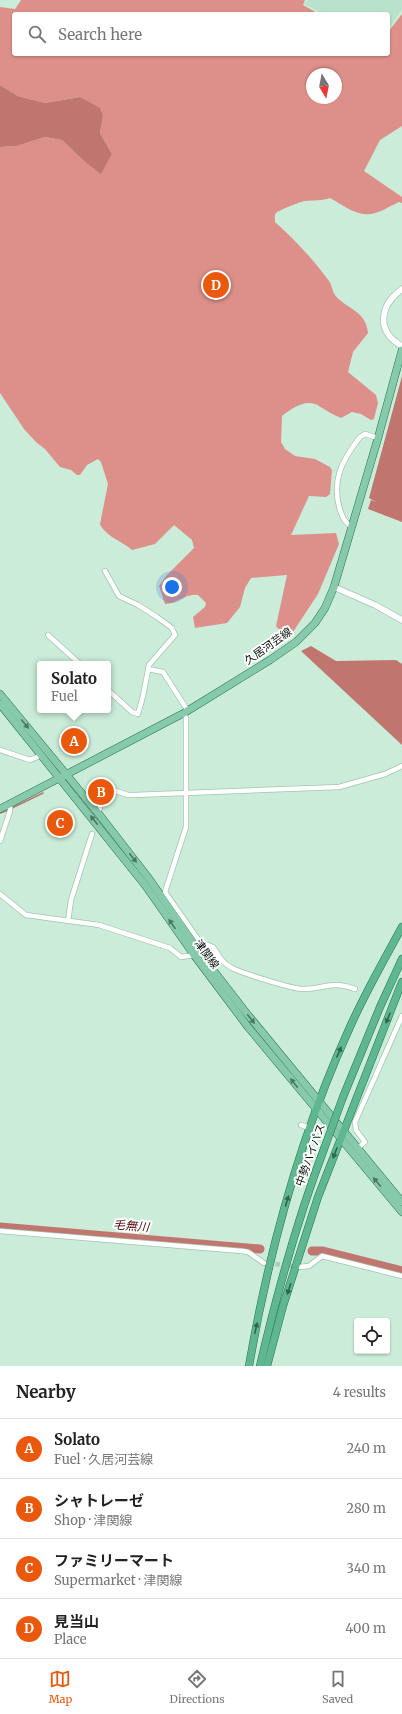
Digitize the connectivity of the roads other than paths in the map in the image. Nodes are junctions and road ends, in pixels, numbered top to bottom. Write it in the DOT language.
graph roads {
  1 [pos="402,289"];
  2 [pos="402,346"];
  3 [pos="402,350"];
  4 [pos="378,438"];
  5 [pos="352,527"];
  6 [pos="106,571"];
  7 [pos="334,587"];
  8 [pos="402,620"];
  9 [pos="48,635"];
  10 [pos="77,661"];
  11 [pos="148,669"];
  12 [pos="111,693"];
  13 [pos="0,694"];
  14 [pos="0,704"];
  15 [pos="186,712"];
  16 [pos="0,750"];
  17 [pos="42,755"];
  18 [pos="402,766"];
  19 [pos="63,776"];
  20 [pos="186,793"];
  21 [pos="10,807"];
  22 [pos="0,809"];
  23 [pos="98,813"];
  24 [pos="92,834"];
  25 [pos="0,841"];
  26 [pos="0,894"];
  27 [pos="68,921"];
  28 [pos="402,927"];
  29 [pos="217,952"];
  30 [pos="194,955"];
  31 [pos="203,957"];
  32 [pos="402,959"];
  33 [pos="402,982"];
  34 [pos="355,989"];
  35 [pos="402,1016"];
  36 [pos="320,1102"];
  37 [pos="317,1110"];
  38 [pos="301,1125"];
  39 [pos="310,1128"];
  40 [pos="344,1131"];
  41 [pos="340,1139"];
  42 [pos="358,1148"];
  43 [pos="402,1202"];
  44 [pos="402,1212"];
  45 [pos="0,1232"];
  46 [pos="264,1263"];
  47 [pos="299,1267"];
  48 [pos="402,1276"];
  49 [pos="249,1366"];
  50 [pos="260,1366"];
  51 [pos="267,1366"];
  1 -- 2 [label="street"];
  3 -- 4 [label="main road, 久居河芸線"];
  4 -- 5 [label="main road, 久居河芸線"];
  4 -- 5 [label="street"];
  5 -- 7 [label="main road, 久居河芸線"];
  6 -- 11 [label="street"];
  7 -- 8 [label="street"];
  7 -- 15 [label="main road, 久居河芸線"];
  9 -- 10 [label="street"];
  11 -- 12 [label="street"];
  11 -- 15 [label="street"];
  13 -- 19 [label="main road, 津関線, one-way"];
  14 -- 17 [label="main road, 津関線"];
  15 -- 19 [label="main road, 久居河芸線"];
  15 -- 20 [label="street"];
  16 -- 17 [label="street"];
  17 -- 19 [label="main road, 津関線"];
  18 -- 20 [label="street"];
  19 -- 21 [label="main road, 久居河芸線"];
  19 -- 23 [label="main road, 津関線"];
  30 -- 19 [label="main road, 津関線, one-way"];
  20 -- 23 [label="street"];
  20 -- 29 [label="street"];
  21 -- 22 [label="main road, 久居河芸線"];
  21 -- 25 [label="street"];
  23 -- 31 [label="main road, 津関線, one-way"];
  24 -- 27 [label="street"];
  26 -- 27 [label="street"];
  27 -- 30 [label="street"];
  36 -- 28 [label="highway, one-way"];
  29 -- 31 [label="street"];
  29 -- 34 [label="street"];
  30 -- 31 [label="street"];
  37 -- 30 [label="main road, 津関線, one-way"];
  31 -- 36 [label="main road, 津関線, one-way"];
  32 -- 50 [label="highway, 中勢バイパス, bridge"];
  33 -- 40 [label="highway, one-way"];
  35 -- 42 [label="street"];
  36 -- 37 [label="highway"];
  36 -- 40 [label="main road, 津関線"];
  37 -- 39 [label="highway"];
  37 -- 41 [label="main road, 津関線"];
  38 -- 39 [label="street"];
  49 -- 39 [label="highway, one-way"];
  40 -- 41 [label="highway"];
  40 -- 42 [label="main road, 津関線"];
  44 -- 41 [label="main road, 津関線, one-way"];
  41 -- 51 [label="highway, one-way"];
  42 -- 43 [label="main road, 津関線"];
  45 -- 46 [label="street"];
  47 -- 48 [label="street"];
}
